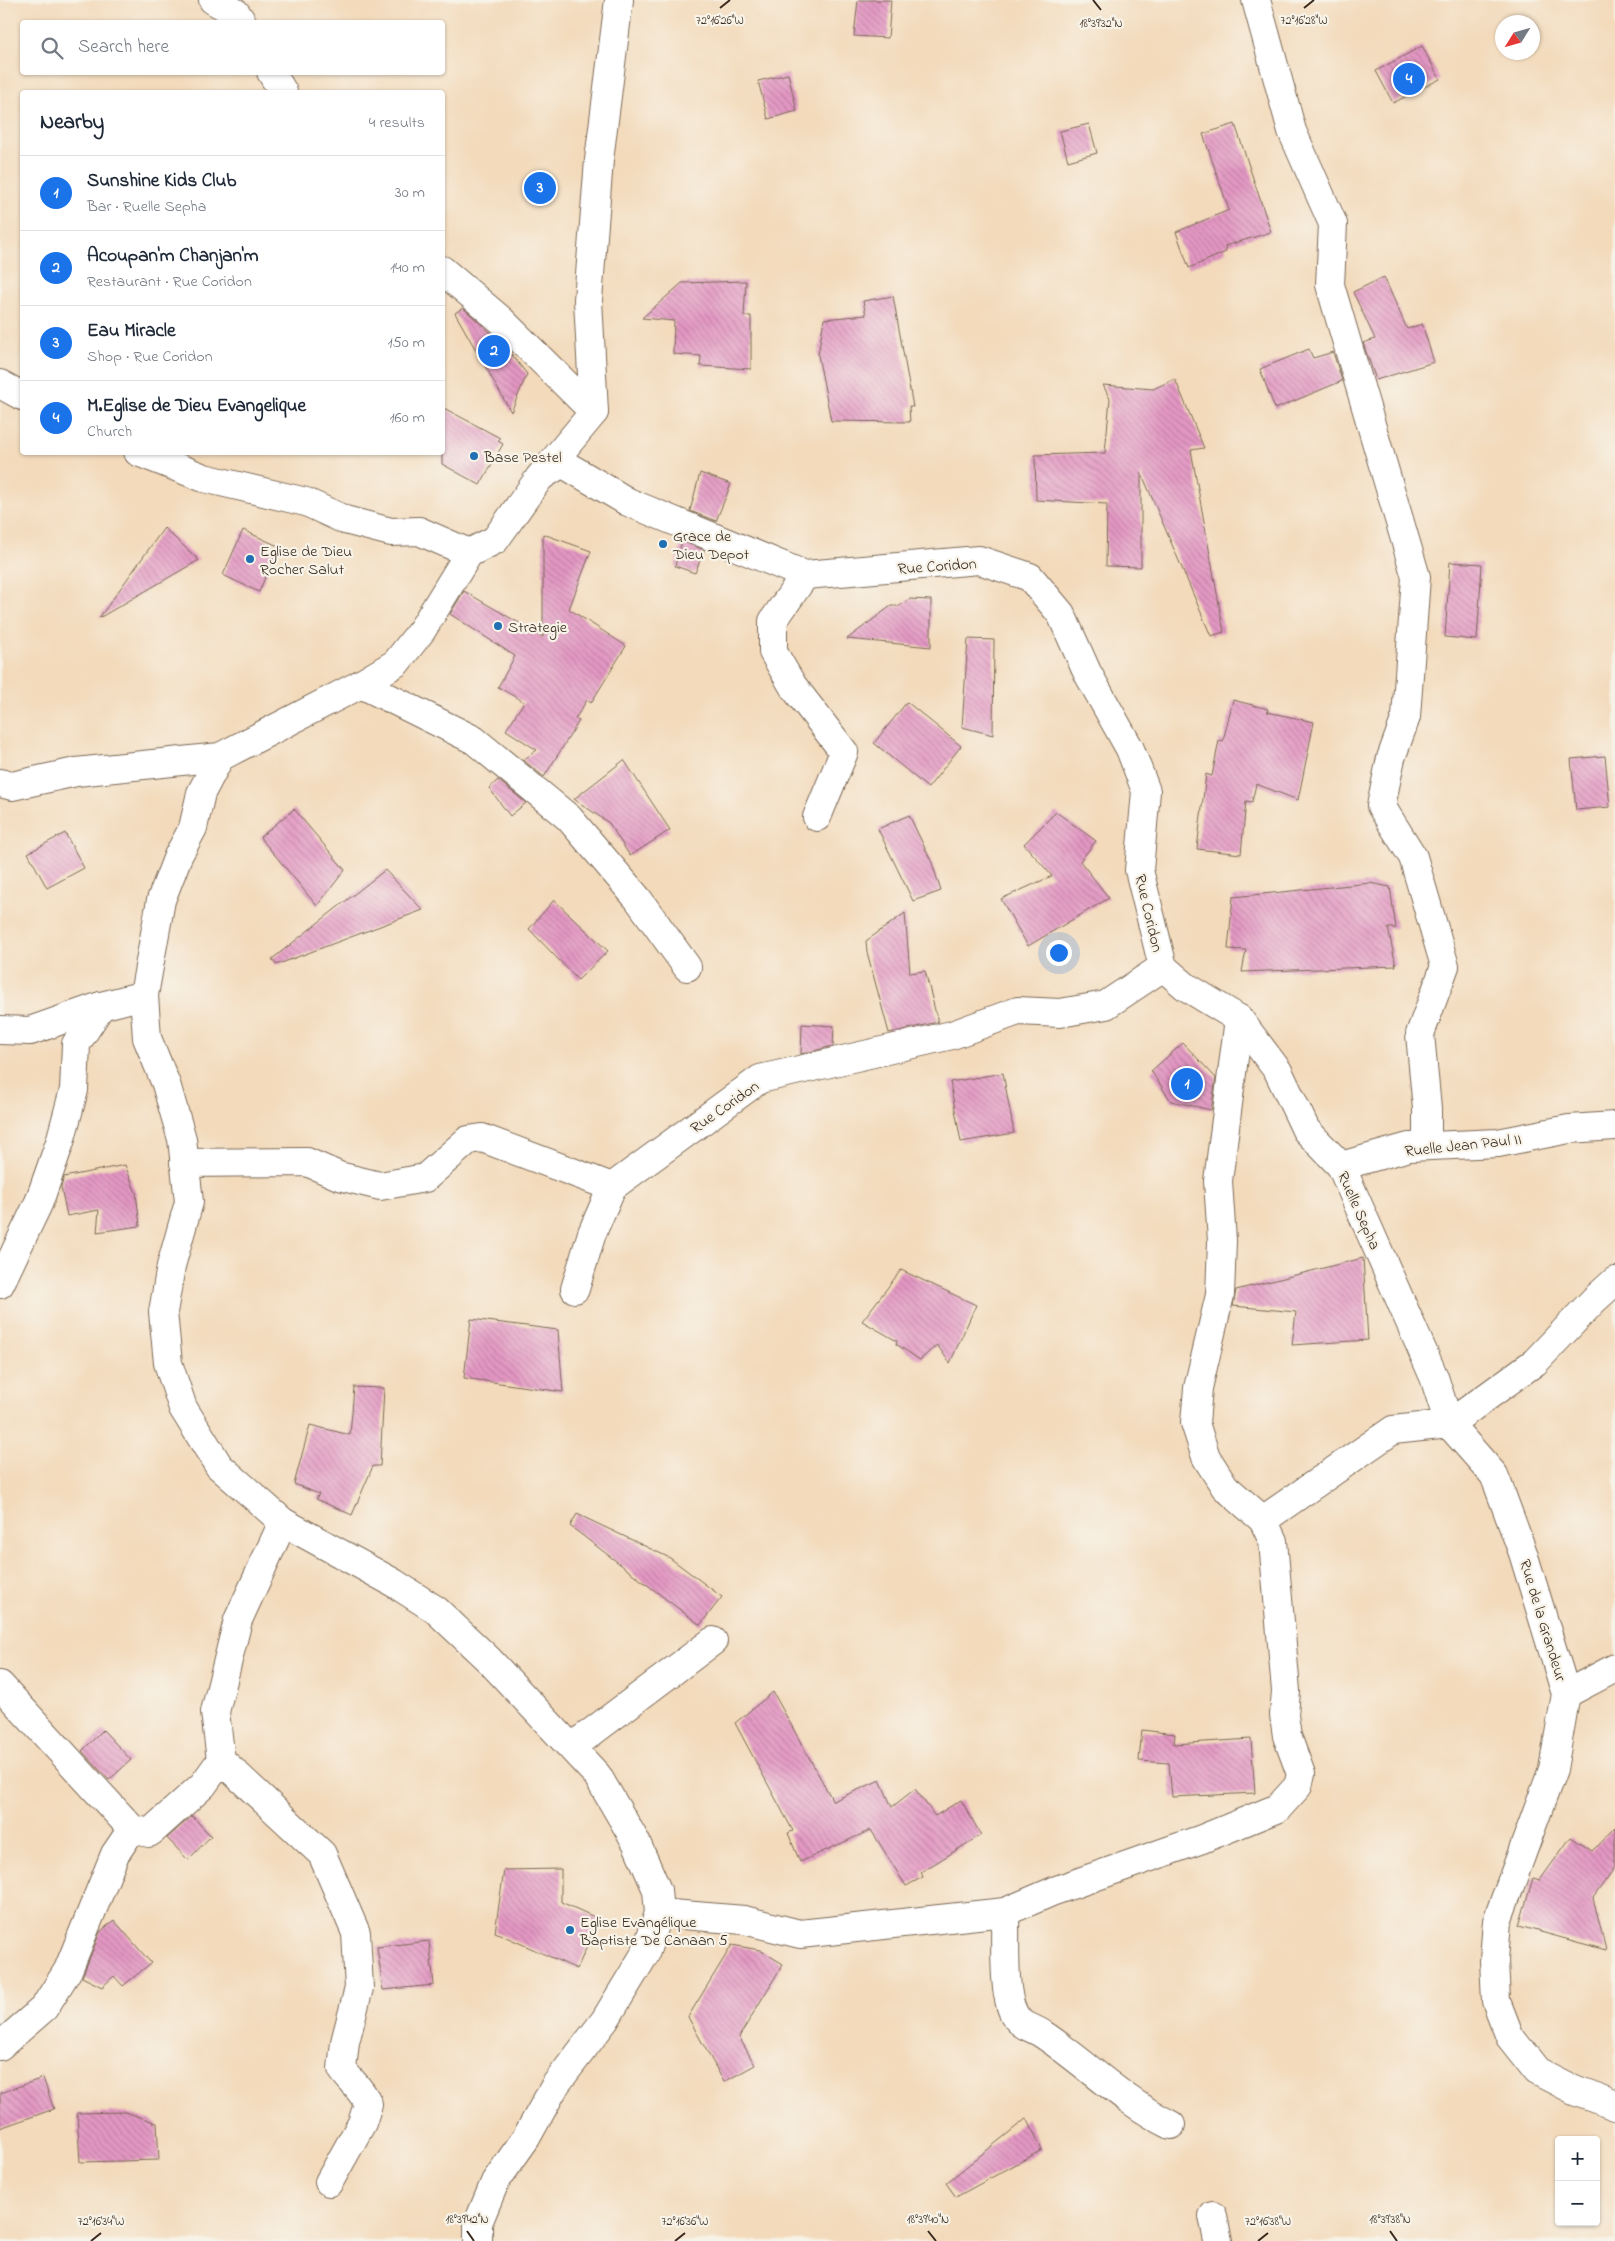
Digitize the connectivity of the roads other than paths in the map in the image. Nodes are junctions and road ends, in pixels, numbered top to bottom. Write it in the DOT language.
graph roads {
  1 [pos="214,0"];
  2 [pos="619,0"];
  3 [pos="1256,0"];
  4 [pos="241,20"];
  5 [pos="273,75"];
  6 [pos="282,90"];
  7 [pos="445,273"];
  8 [pos="0,384"];
  9 [pos="20,395"];
  10 [pos="594,412"];
  11 [pos="146,455"];
  12 [pos="540,477"];
  13 [pos="469,553"];
  14 [pos="805,575"];
  15 [pos="362,684"];
  16 [pos="220,757"];
  17 [pos="0,782"];
  18 [pos="817,817"];
  19 [pos="687,967"];
  20 [pos="1163,967"];
  21 [pos="144,994"];
  22 [pos="101,1006"];
  23 [pos="1239,1020"];
  24 [pos="0,1030"];
  25 [pos="1615,1126"];
  26 [pos="1427,1146"];
  27 [pos="184,1163"];
  28 [pos="1341,1166"];
  29 [pos="612,1187"];
  30 [pos="1615,1281"];
  31 [pos="0,1284"];
  32 [pos="575,1289"];
  33 [pos="1449,1424"];
  34 [pos="1263,1520"];
  35 [pos="284,1522"];
  36 [pos="713,1641"];
  37 [pos="1615,1668"];
  38 [pos="0,1686"];
  39 [pos="1566,1694"];
  40 [pos="572,1748"];
  41 [pos="221,1760"];
  42 [pos="132,1829"];
  43 [pos="1005,1912"];
  44 [pos="659,1913"];
  45 [pos="0,2046"];
  46 [pos="1615,2104"];
  47 [pos="1171,2125"];
  48 [pos="329,2182"];
  49 [pos="478,2241"];
  1 -- 4 [label="street"];
  2 -- 10 [label="street"];
  3 -- 26 [label="street"];
  5 -- 6 [label="street"];
  7 -- 10 [label="street"];
  8 -- 9 [label="street"];
  10 -- 12 [label="street"];
  11 -- 13 [label="street"];
  12 -- 13 [label="street"];
  12 -- 14 [label="street, Rue Coridon"];
  13 -- 15 [label="street"];
  14 -- 18 [label="street"];
  14 -- 20 [label="street, Rue Coridon"];
  15 -- 16 [label="street"];
  15 -- 19 [label="street"];
  16 -- 17 [label="street"];
  16 -- 21 [label="street"];
  20 -- 23 [label="street, Ruelle Sepha"];
  20 -- 29 [label="street, Rue Coridon"];
  21 -- 22 [label="street"];
  21 -- 27 [label="street"];
  22 -- 24 [label="street"];
  22 -- 31 [label="street"];
  23 -- 28 [label="street, Ruelle Sepha"];
  23 -- 34 [label="street"];
  25 -- 26 [label="street, Ruelle Jean Paul II"];
  26 -- 28 [label="street, Ruelle Jean Paul II"];
  27 -- 29 [label="street"];
  27 -- 35 [label="street"];
  28 -- 33 [label="street, Ruelle Sepha"];
  29 -- 32 [label="street"];
  30 -- 33 [label="street"];
  33 -- 34 [label="street"];
  33 -- 39 [label="street, Rue de la Grandeur"];
  34 -- 43 [label="street"];
  35 -- 40 [label="street"];
  35 -- 41 [label="street"];
  36 -- 40 [label="street"];
  37 -- 39 [label="street"];
  38 -- 42 [label="street"];
  39 -- 46 [label="street, Rue de la Grandeur"];
  40 -- 44 [label="street"];
  41 -- 42 [label="street"];
  41 -- 48 [label="street"];
  42 -- 45 [label="street"];
  43 -- 44 [label="street"];
  43 -- 47 [label="street"];
  44 -- 49 [label="street"];
}
